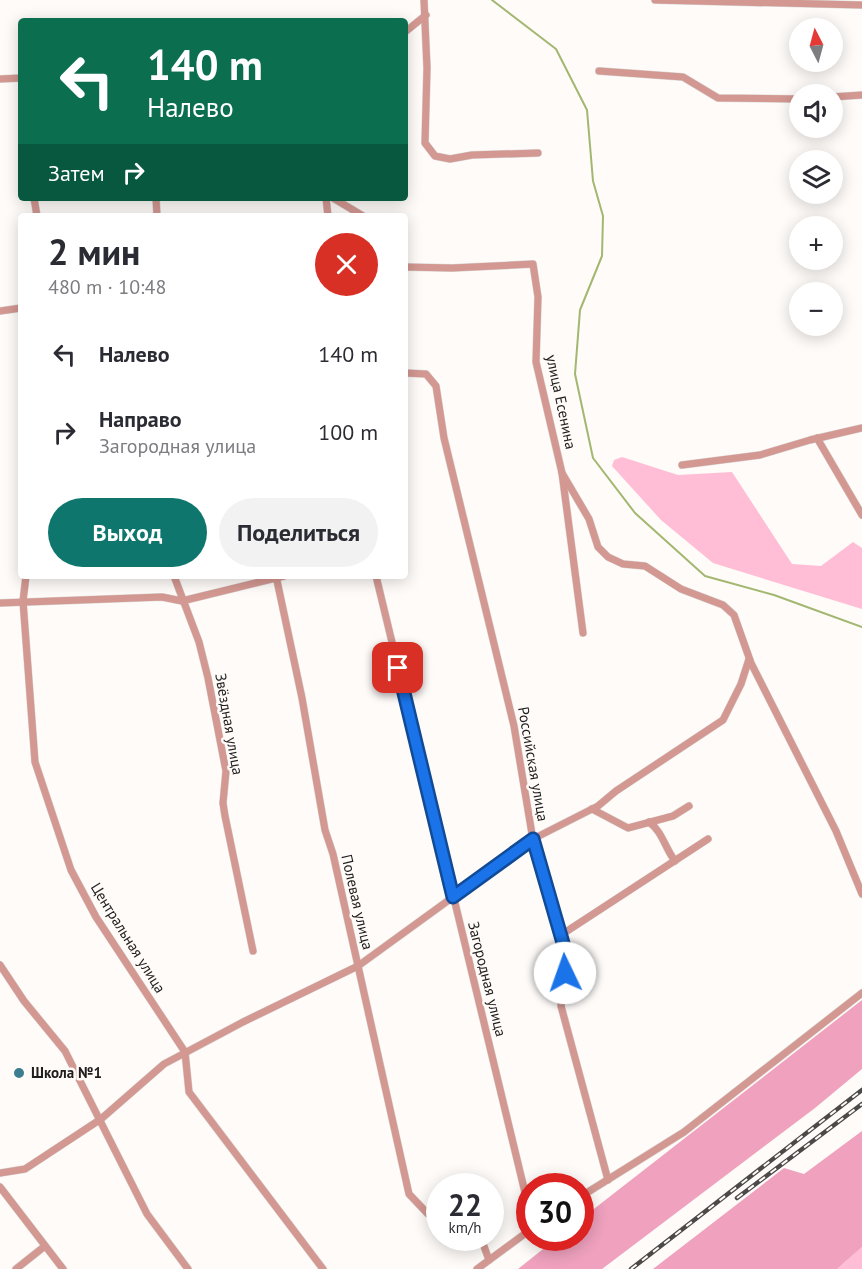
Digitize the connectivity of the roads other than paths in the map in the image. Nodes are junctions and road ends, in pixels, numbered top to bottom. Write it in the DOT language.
graph roads {
  1 [pos="424,0"];
  2 [pos="655,0"];
  3 [pos="771,2"];
  4 [pos="862,5"];
  5 [pos="426,15"];
  6 [pos="408,30"];
  7 [pos="599,71"];
  8 [pos="18,78"];
  9 [pos="0,79"];
  10 [pos="862,95"];
  11 [pos="843,96"];
  12 [pos="789,99"];
  13 [pos="538,153"];
  14 [pos="338,201"];
  15 [pos="358,213"];
  16 [pos="408,266"];
  17 [pos="18,308"];
  18 [pos="0,310"];
  19 [pos="408,373"];
  20 [pos="862,428"];
  21 [pos="817,438"];
  22 [pos="682,465"];
  23 [pos="562,473"];
  24 [pos="862,515"];
  25 [pos="26,579"];
  26 [pos="175,579"];
  27 [pos="267,579"];
  28 [pos="280,579"];
  29 [pos="377,579"];
  30 [pos="23,601"];
  31 [pos="182,601"];
  32 [pos="0,603"];
  33 [pos="583,633"];
  34 [pos="750,659"];
  35 [pos="689,806"];
  36 [pos="592,809"];
  37 [pos="649,822"];
  38 [pos="708,838"];
  39 [pos="533,839"];
  40 [pos="675,861"];
  41 [pos="862,894"];
  42 [pos="453,897"];
  43 [pos="561,936"];
  44 [pos="253,951"];
  45 [pos="0,965"];
  46 [pos="358,966"];
  47 [pos="862,993"];
  48 [pos="185,1053"];
  49 [pos="101,1119"];
  50 [pos="0,1173"];
  51 [pos="520,1173"];
  52 [pos="608,1180"];
  53 [pos="0,1187"];
  54 [pos="594,1188"];
  55 [pos="426,1212"];
  56 [pos="516,1240"];
  57 [pos="45,1246"];
  58 [pos="486,1251"];
  59 [pos="489,1260"];
  60 [pos="16,1269"];
  61 [pos="63,1269"];
  62 [pos="188,1269"];
  63 [pos="323,1269"];
  64 [pos="477,1269"];
  1 -- 5 [label="street"];
  2 -- 3 [label="street"];
  3 -- 4 [label="street"];
  5 -- 6 [label="street"];
  5 -- 13 [label="street"];
  7 -- 12 [label="street"];
  8 -- 9 [label="street"];
  10 -- 11 [label="street"];
  14 -- 15 [label="street"];
  16 -- 23 [label="street, улица Есенина"];
  17 -- 18 [label="street"];
  19 -- 39 [label="street, Российская улица"];
  20 -- 21 [label="street"];
  21 -- 22 [label="street"];
  21 -- 24 [label="street"];
  23 -- 33 [label="street, улица Есенина"];
  23 -- 34 [label="street"];
  25 -- 30 [label="street, Центральная улица"];
  26 -- 31 [label="street, Звёздная улица"];
  27 -- 31 [label="street"];
  28 -- 46 [label="street, Полевая улица"];
  29 -- 42 [label="street, Загородная улица"];
  30 -- 31 [label="street"];
  30 -- 32 [label="street"];
  30 -- 48 [label="street, Центральная улица"];
  31 -- 44 [label="street, Звёздная улица"];
  34 -- 36 [label="street"];
  34 -- 41 [label="street"];
  35 -- 37 [label="street"];
  36 -- 37 [label="street"];
  36 -- 39 [label="street"];
  37 -- 40 [label="street"];
  38 -- 40 [label="street"];
  39 -- 42 [label="street"];
  39 -- 43 [label="street, Российская улица"];
  40 -- 43 [label="street"];
  42 -- 46 [label="street"];
  42 -- 51 [label="street, Загородная улица"];
  43 -- 52 [label="street, Российская улица"];
  45 -- 49 [label="street"];
  46 -- 48 [label="street"];
  46 -- 55 [label="street, Полевая улица"];
  47 -- 52 [label="street"];
  48 -- 49 [label="street"];
  48 -- 63 [label="street, Центральная улица"];
  49 -- 50 [label="street"];
  49 -- 62 [label="street"];
  52 -- 54 [label="street"];
  53 -- 57 [label="street"];
  56 -- 59 [label="street"];
  57 -- 60 [label="street"];
  57 -- 61 [label="street"];
  58 -- 59 [label="street"];
  59 -- 64 [label="street"];
}
